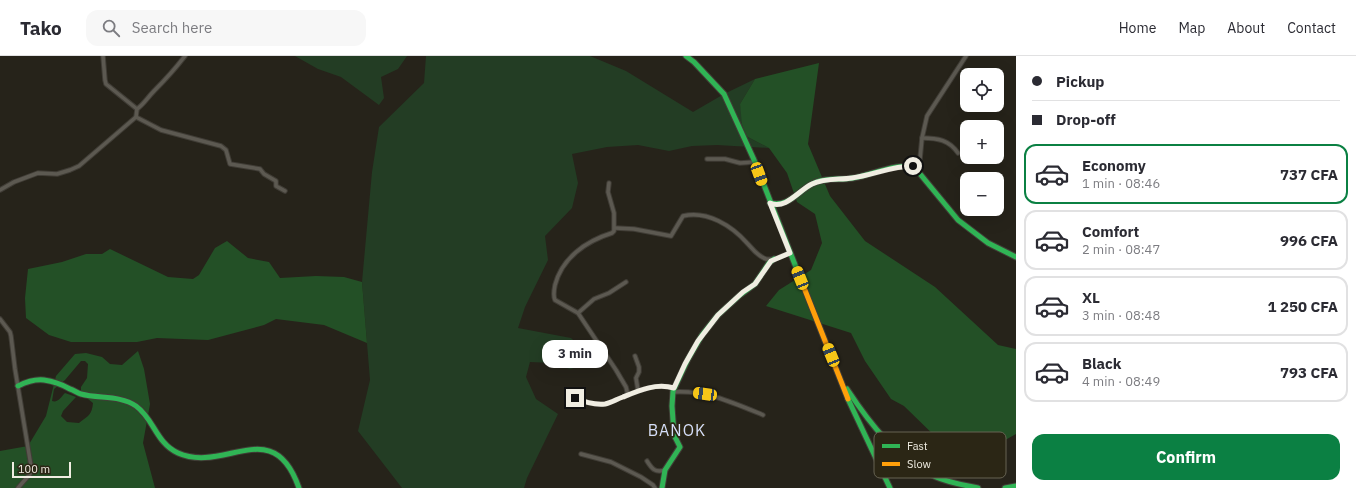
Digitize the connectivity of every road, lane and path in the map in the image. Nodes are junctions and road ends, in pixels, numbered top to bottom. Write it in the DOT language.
graph roads {
  1 [pos="103,56"];
  2 [pos="185,56"];
  3 [pos="686,56"];
  4 [pos="966,56"];
  5 [pos="137,109"];
  6 [pos="136,117"];
  7 [pos="922,138"];
  8 [pos="958,153"];
  9 [pos="707,159"];
  10 [pos="755,162"];
  11 [pos="913,166"];
  12 [pos="609,182"];
  13 [pos="0,190"];
  14 [pos="285,191"];
  15 [pos="770,203"];
  16 [pos="615,228"];
  17 [pos="790,253"];
  18 [pos="1016,257"];
  19 [pos="774,259"];
  20 [pos="626,282"];
  21 [pos="578,313"];
  22 [pos="0,319"];
  23 [pos="635,356"];
  24 [pos="842,381"];
  25 [pos="18,386"];
  26 [pos="638,390"];
  27 [pos="674,390"];
  28 [pos="628,395"];
  29 [pos="575,398"];
  30 [pos="764,415"];
  31 [pos="879,432"];
  32 [pos="581,454"];
  33 [pos="874,454"];
  34 [pos="647,461"];
  35 [pos="665,470"];
  36 [pos="885,478"];
  37 [pos="938,478"];
  38 [pos="1016,486"];
  39 [pos="18,488"];
  40 [pos="299,488"];
  41 [pos="655,488"];
  42 [pos="662,488"];
  43 [pos="890,488"];
  44 [pos="978,488"];
  45 [pos="1005,488"];
  1 -- 5 [label="street"];
  2 -- 5 [label="street"];
  3 -- 10 [label="main road"];
  4 -- 7 [label="street"];
  5 -- 6 [label="street"];
  6 -- 13 [label="street"];
  6 -- 14 [label="street"];
  7 -- 8 [label="street"];
  7 -- 11 [label="street"];
  9 -- 10 [label="street"];
  10 -- 15 [label="main road"];
  11 -- 15 [label="main road"];
  11 -- 18 [label="main road"];
  12 -- 16 [label="street"];
  15 -- 17 [label="main road"];
  16 -- 19 [label="street"];
  16 -- 21 [label="street"];
  17 -- 19 [label="street"];
  17 -- 24 [label="main road"];
  19 -- 27 [label="main road"];
  20 -- 21 [label="street"];
  21 -- 28 [label="street"];
  22 -- 25 [label="street"];
  23 -- 26 [label="street"];
  24 -- 31 [label="main road"];
  24 -- 33 [label="main road"];
  25 -- 39 [label="street"];
  25 -- 40 [label="main road"];
  26 -- 27 [label="street"];
  26 -- 28 [label="street"];
  27 -- 30 [label="street"];
  27 -- 35 [label="main road"];
  28 -- 29 [label="street"];
  32 -- 41 [label="street"];
  34 -- 35 [label="street"];
  35 -- 42 [label="main road"];
  36 -- 43 [label="main road"];
  37 -- 44 [label="main road"];
  38 -- 45 [label="main road"];
}
